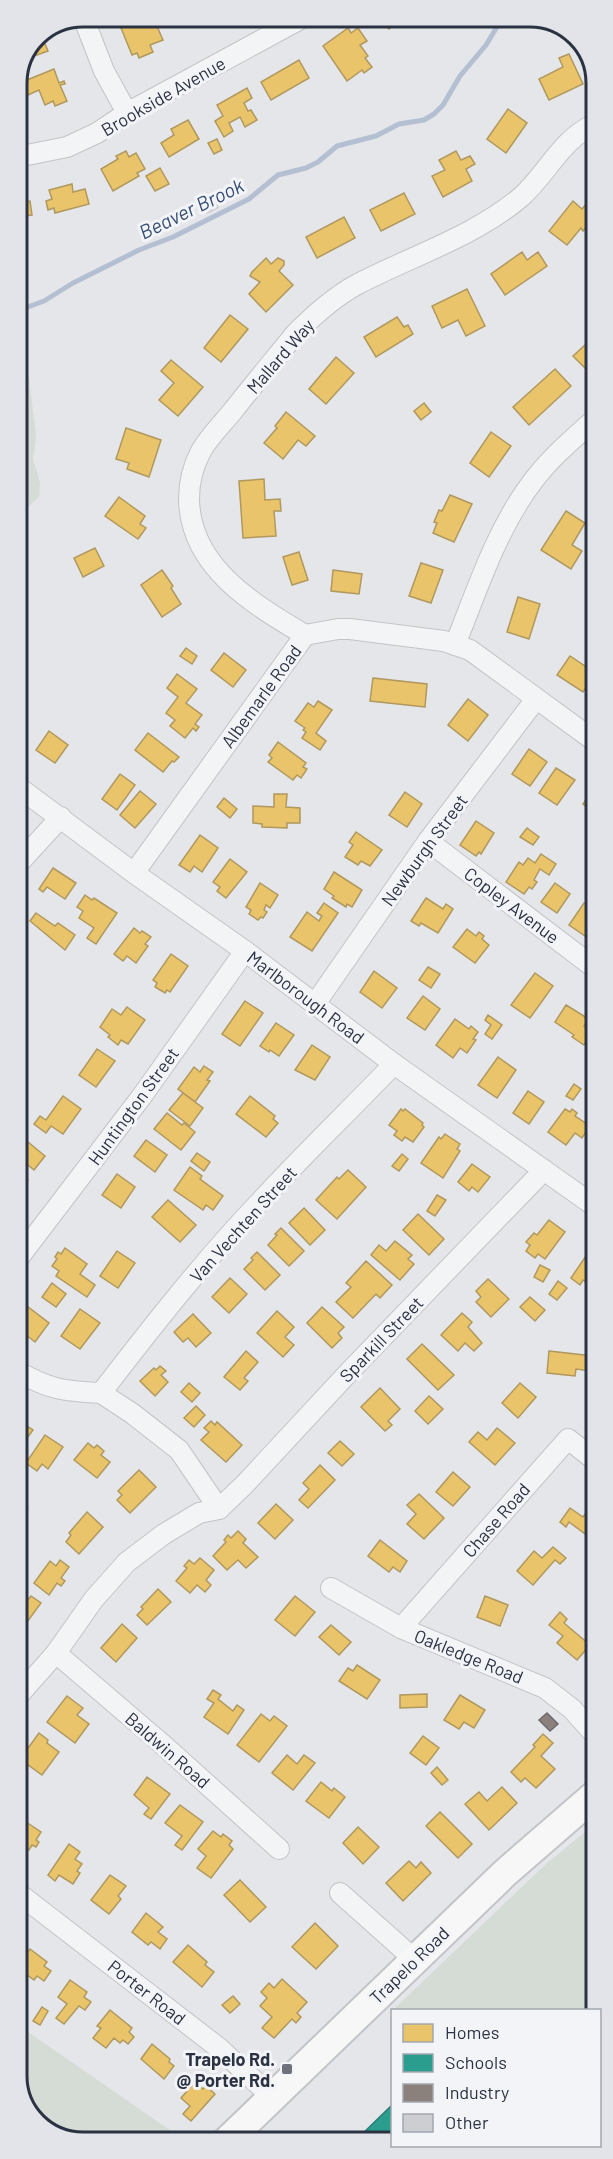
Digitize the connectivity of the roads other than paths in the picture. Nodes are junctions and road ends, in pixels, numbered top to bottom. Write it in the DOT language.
graph roads {
  1 [pos="87,27"];
  2 [pos="283,27"];
  3 [pos="128,113"];
  4 [pos="586,129"];
  5 [pos="27,155"];
  6 [pos="586,427"];
  7 [pos="305,635"];
  8 [pos="455,645"];
  9 [pos="536,699"];
  10 [pos="586,735"];
  11 [pos="27,793"];
  12 [pos="61,817"];
  13 [pos="428,841"];
  14 [pos="27,854"];
  15 [pos="134,873"];
  16 [pos="244,951"];
  17 [pos="586,961"];
  18 [pos="315,1004"];
  19 [pos="394,1064"];
  20 [pos="544,1170"];
  21 [pos="586,1201"];
  22 [pos="27,1247"];
  23 [pos="27,1376"];
  24 [pos="101,1393"];
  25 [pos="586,1453"];
  26 [pos="219,1509"];
  27 [pos="331,1588"];
  28 [pos="401,1628"];
  29 [pos="56,1653"];
  30 [pos="27,1686"];
  31 [pos="586,1725"];
  32 [pos="586,1803"];
  33 [pos="279,1849"];
  34 [pos="340,1893"];
  35 [pos="27,1900"];
  36 [pos="414,1959"];
  37 [pos="272,2097"];
  38 [pos="236,2132"];
  1 -- 3 [label="street"];
  2 -- 3 [label="street, Brookside Avenue"];
  3 -- 5 [label="street, Brookside Avenue"];
  4 -- 7 [label="street, Mallard Way"];
  6 -- 8 [label="street"];
  7 -- 8 [label="street, Albemarle Road"];
  7 -- 15 [label="street, Albemarle Road"];
  8 -- 9 [label="street, Albemarle Road"];
  9 -- 10 [label="street, Albemarle Road"];
  9 -- 13 [label="street, Newburgh Street"];
  11 -- 12 [label="street, Marlborough Road"];
  12 -- 14 [label="street"];
  12 -- 15 [label="street, Marlborough Road"];
  13 -- 17 [label="street, Copley Avenue"];
  13 -- 18 [label="street, Newburgh Street"];
  15 -- 16 [label="street, Marlborough Road"];
  16 -- 18 [label="street, Marlborough Road"];
  16 -- 22 [label="street, Huntington Street"];
  18 -- 19 [label="street, Marlborough Road"];
  19 -- 20 [label="street, Marlborough Road"];
  19 -- 24 [label="street, Van Vechten Street"];
  20 -- 21 [label="street, Marlborough Road"];
  20 -- 26 [label="street, Sparkill Street"];
  23 -- 24 [label="street"];
  24 -- 26 [label="street"];
  25 -- 28 [label="street, Chase Road"];
  26 -- 29 [label="street"];
  27 -- 28 [label="street, Oakledge Road"];
  28 -- 31 [label="street, Oakledge Road"];
  29 -- 30 [label="street"];
  29 -- 33 [label="street, Baldwin Road"];
  32 -- 36 [label="main road, Trapelo Road"];
  34 -- 36 [label="street"];
  35 -- 37 [label="street, Porter Road"];
  36 -- 37 [label="main road, Trapelo Road"];
  37 -- 38 [label="main road, Trapelo Road"];
}
